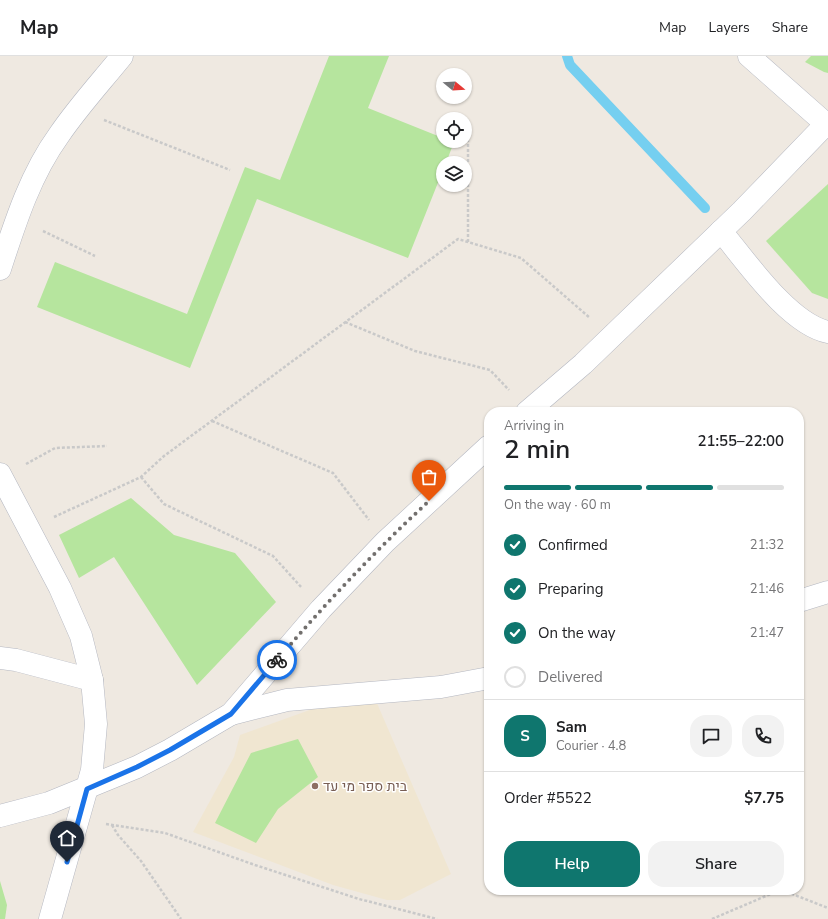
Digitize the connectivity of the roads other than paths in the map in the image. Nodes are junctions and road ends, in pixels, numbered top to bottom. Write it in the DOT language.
graph roads {
  1 [pos="122,56"];
  2 [pos="749,56"];
  3 [pos="827,123"];
  4 [pos="721,231"];
  5 [pos="0,269"];
  6 [pos="828,332"];
  7 [pos="533,407"];
  8 [pos="484,451"];
  9 [pos="1,476"];
  10 [pos="828,592"];
  11 [pos="804,599"];
  12 [pos="0,658"];
  13 [pos="484,679"];
  14 [pos="92,680"];
  15 [pos="231,714"];
  16 [pos="87,789"];
  17 [pos="0,816"];
  18 [pos="50,919"];
  1 -- 5 [label="street"];
  2 -- 3 [label="street"];
  3 -- 4 [label="street"];
  4 -- 6 [label="street"];
  4 -- 7 [label="street"];
  8 -- 15 [label="street"];
  9 -- 14 [label="street"];
  10 -- 11 [label="street"];
  12 -- 14 [label="street"];
  13 -- 15 [label="street"];
  14 -- 16 [label="street"];
  15 -- 16 [label="street"];
  16 -- 17 [label="street"];
  16 -- 18 [label="street"];
}
